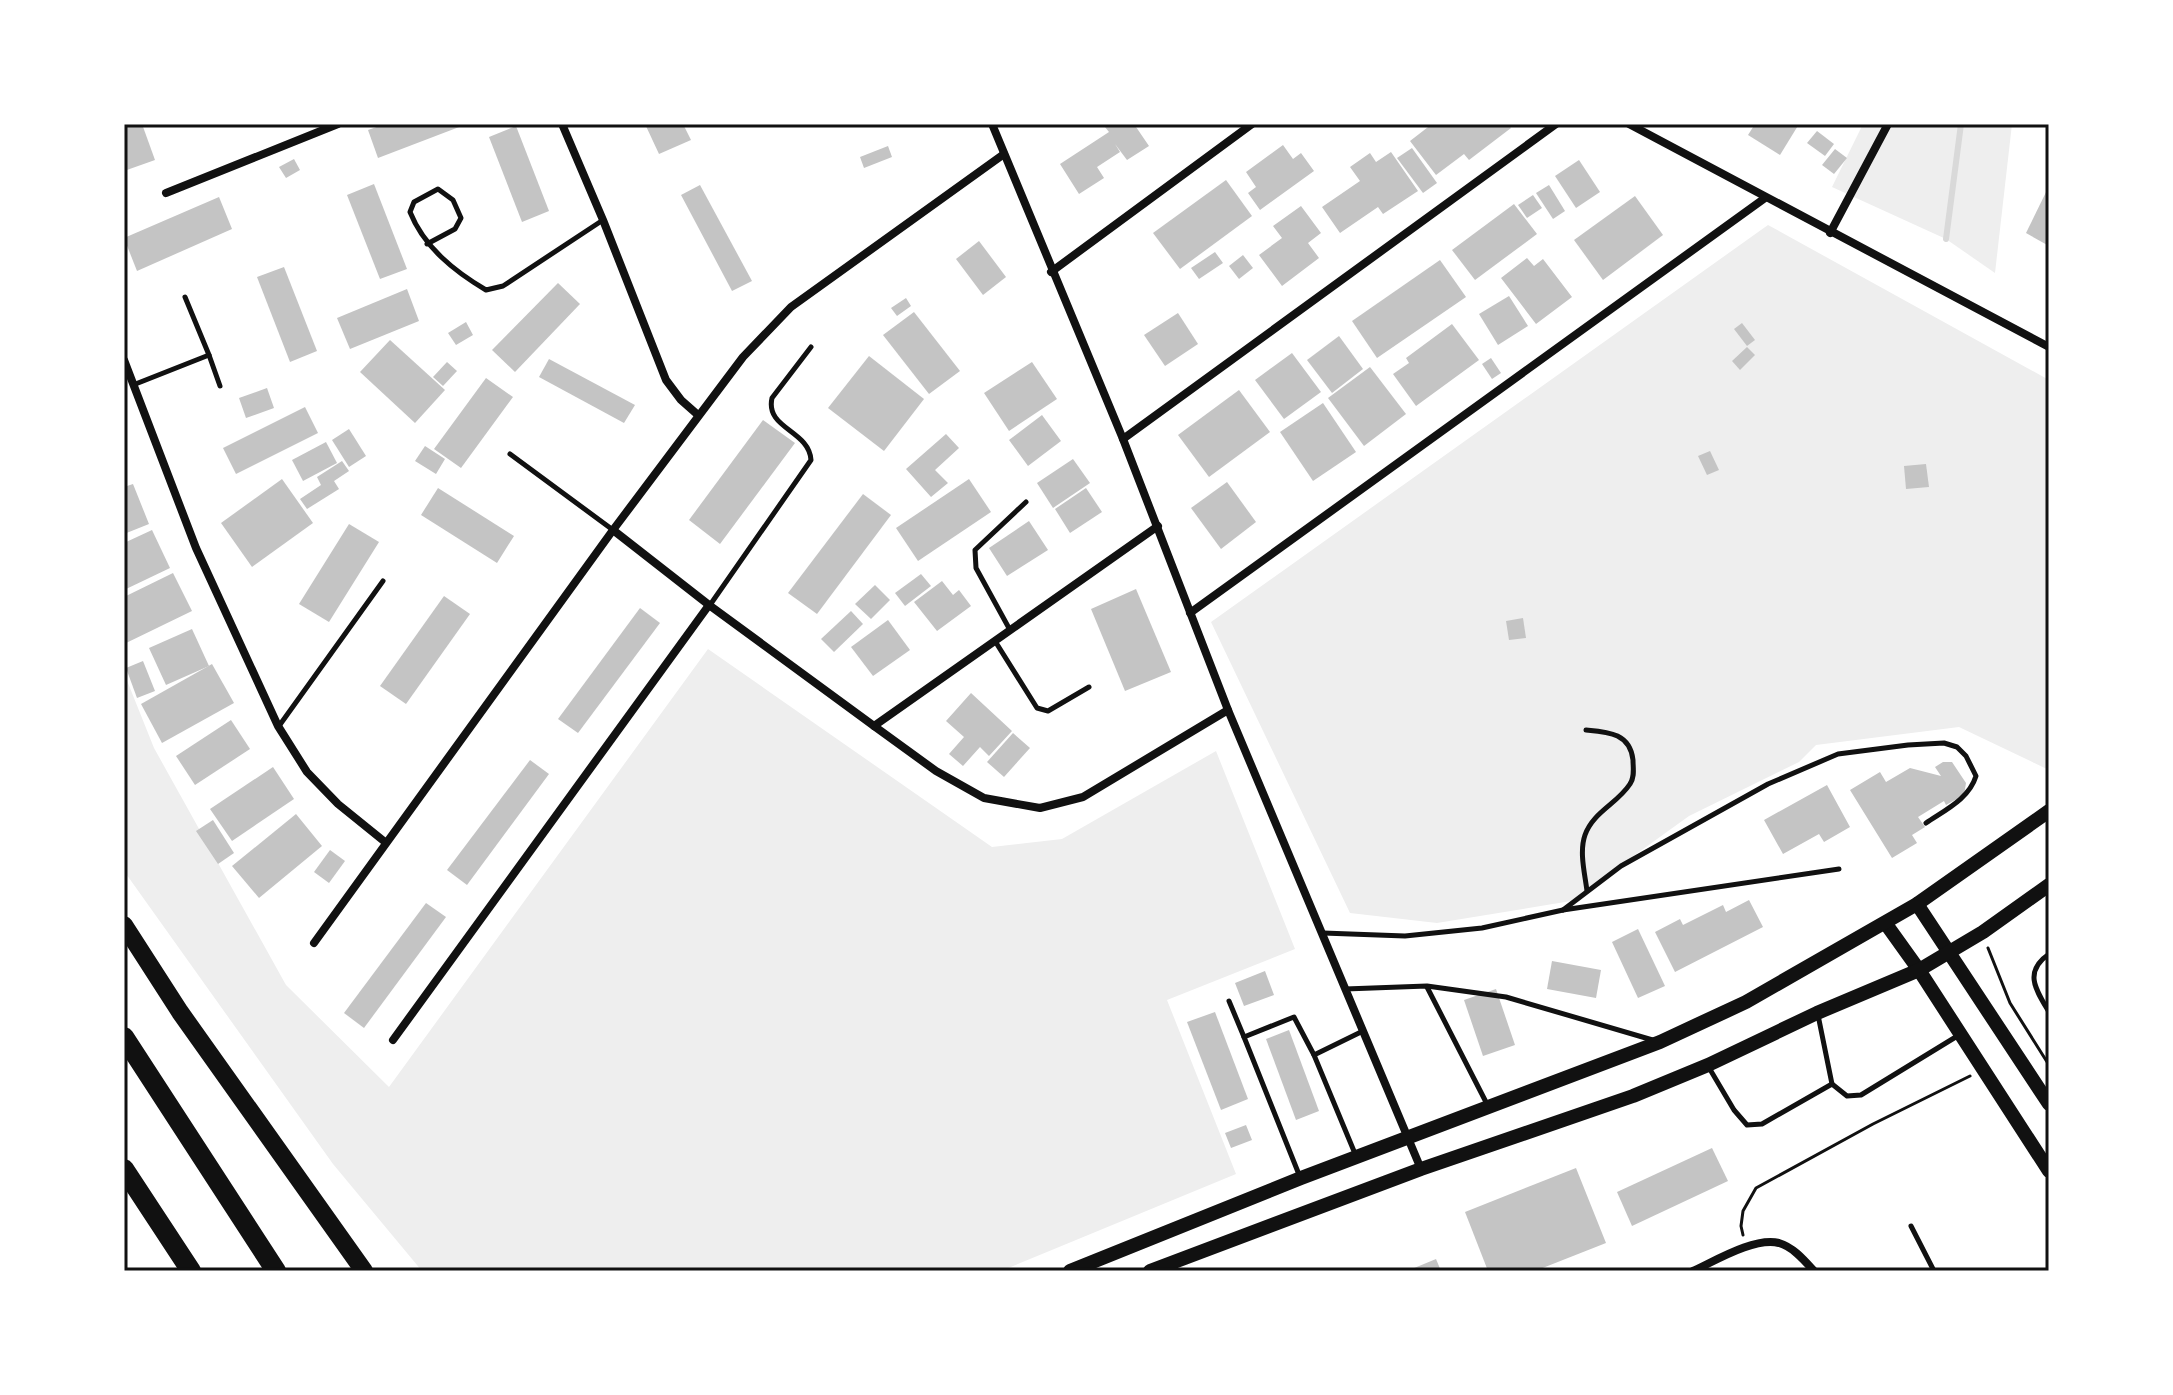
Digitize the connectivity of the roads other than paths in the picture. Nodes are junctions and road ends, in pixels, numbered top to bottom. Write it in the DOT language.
graph roads {
  1 [pos="338,124"];
  2 [pos="562,124"];
  3 [pos="992,124"];
  4 [pos="1252,124"];
  5 [pos="1556,124"];
  6 [pos="1629,124"];
  7 [pos="1888,124"];
  8 [pos="1004,154"];
  9 [pos="166,193"];
  10 [pos="1765,198"];
  11 [pos="603,220"];
  12 [pos="1830,233"];
  13 [pos="427,244"];
  14 [pos="1051,272"];
  15 [pos="185,297"];
  16 [pos="811,347"];
  17 [pos="2049,347"];
  18 [pos="209,355"];
  19 [pos="124,360"];
  20 [pos="132,385"];
  21 [pos="220,386"];
  22 [pos="698,415"];
  23 [pos="1123,439"];
  24 [pos="510,454"];
  25 [pos="1026,502"];
  26 [pos="1158,526"];
  27 [pos="613,530"];
  28 [pos="383,581"];
  29 [pos="709,605"];
  30 [pos="1190,613"];
  31 [pos="1010,630"];
  32 [pos="995,641"];
  33 [pos="1089,687"];
  34 [pos="1228,710"];
  35 [pos="278,726"];
  36 [pos="874,726"];
  37 [pos="1586,730"];
  38 [pos="2049,811"];
  39 [pos="1926,823"];
  40 [pos="385,842"];
  41 [pos="1839,869"];
  42 [pos="2049,885"];
  43 [pos="1587,892"];
  44 [pos="1917,904"];
  45 [pos="1563,910"];
  46 [pos="1886,924"];
  47 [pos="124,925"];
  48 [pos="1322,933"];
  49 [pos="314,943"];
  50 [pos="1950,952"];
  51 [pos="2049,954"];
  52 [pos="1919,970"];
  53 [pos="1427,986"];
  54 [pos="1345,989"];
  55 [pos="1229,1001"];
  56 [pos="2049,1012"];
  57 [pos="1817,1013"];
  58 [pos="1363,1031"];
  59 [pos="1959,1035"];
  60 [pos="124,1037"];
  61 [pos="1244,1037"];
  62 [pos="393,1040"];
  63 [pos="1660,1042"];
  64 [pos="1314,1055"];
  65 [pos="1708,1065"];
  66 [pos="1832,1084"];
  67 [pos="2049,1104"];
  68 [pos="1488,1107"];
  69 [pos="1407,1137"];
  70 [pos="1357,1157"];
  71 [pos="124,1169"];
  72 [pos="1421,1169"];
  73 [pos="2049,1171"];
  74 [pos="1301,1178"];
  75 [pos="1911,1226"];
  76 [pos="191,1271"];
  77 [pos="276,1271"];
  78 [pos="364,1271"];
  79 [pos="1070,1271"];
  80 [pos="1150,1271"];
  81 [pos="1693,1271"];
  82 [pos="1814,1271"];
  83 [pos="1934,1271"];
  1 -- 9 [label="street"];
  2 -- 11 [label="street"];
  3 -- 8 [label="street"];
  4 -- 14 [label="street"];
  5 -- 23 [label="street"];
  6 -- 10 [label="street"];
  7 -- 12 [label="street"];
  8 -- 14 [label="street"];
  8 -- 22 [label="street"];
  10 -- 12 [label="street"];
  10 -- 30 [label="street"];
  11 -- 13 [label="lane"];
  11 -- 22 [label="street"];
  12 -- 17 [label="street"];
  13 -- 13 [label="lane"];
  14 -- 23 [label="street"];
  15 -- 18 [label="lane"];
  16 -- 29 [label="lane"];
  18 -- 20 [label="lane"];
  18 -- 21 [label="lane"];
  19 -- 20 [label="street"];
  20 -- 35 [label="street"];
  22 -- 27 [label="street"];
  23 -- 26 [label="street"];
  24 -- 27 [label="lane"];
  25 -- 31 [label="lane"];
  26 -- 30 [label="street"];
  26 -- 31 [label="street"];
  27 -- 29 [label="street"];
  27 -- 40 [label="street"];
  28 -- 35 [label="lane"];
  29 -- 36 [label="street"];
  29 -- 62 [label="street"];
  30 -- 34 [label="street"];
  31 -- 32 [label="street"];
  32 -- 33 [label="lane"];
  32 -- 36 [label="street"];
  34 -- 36 [label="street"];
  34 -- 48 [label="street"];
  35 -- 40 [label="street"];
  37 -- 43 [label="lane"];
  38 -- 44 [label="main road"];
  39 -- 43 [label="lane"];
  40 -- 49 [label="street"];
  41 -- 45 [label="lane"];
  42 -- 50 [label="main road"];
  43 -- 45 [label="lane"];
  44 -- 46 [label="main road"];
  44 -- 50 [label="main road"];
  45 -- 48 [label="lane"];
  46 -- 52 [label="main road"];
  46 -- 63 [label="main road"];
  47 -- 78 [label="highway"];
  48 -- 54 [label="street"];
  50 -- 52 [label="main road"];
  50 -- 67 [label="main road"];
  51 -- 56 [label="lane"];
  52 -- 57 [label="main road"];
  52 -- 59 [label="main road"];
  53 -- 54 [label="lane"];
  53 -- 63 [label="lane"];
  53 -- 68 [label="lane"];
  54 -- 58 [label="street"];
  55 -- 61 [label="lane"];
  57 -- 65 [label="main road"];
  57 -- 66 [label="lane"];
  58 -- 64 [label="lane"];
  58 -- 69 [label="street"];
  59 -- 66 [label="lane"];
  59 -- 73 [label="main road"];
  60 -- 77 [label="highway"];
  61 -- 64 [label="lane"];
  61 -- 74 [label="lane"];
  63 -- 68 [label="main road"];
  64 -- 70 [label="lane"];
  65 -- 66 [label="lane"];
  65 -- 72 [label="main road"];
  68 -- 69 [label="main road"];
  69 -- 70 [label="main road"];
  69 -- 72 [label="street"];
  70 -- 74 [label="main road"];
  71 -- 76 [label="highway"];
  72 -- 80 [label="main road"];
  74 -- 79 [label="main road"];
  75 -- 83 [label="lane"];
  81 -- 82 [label="street"];
}
